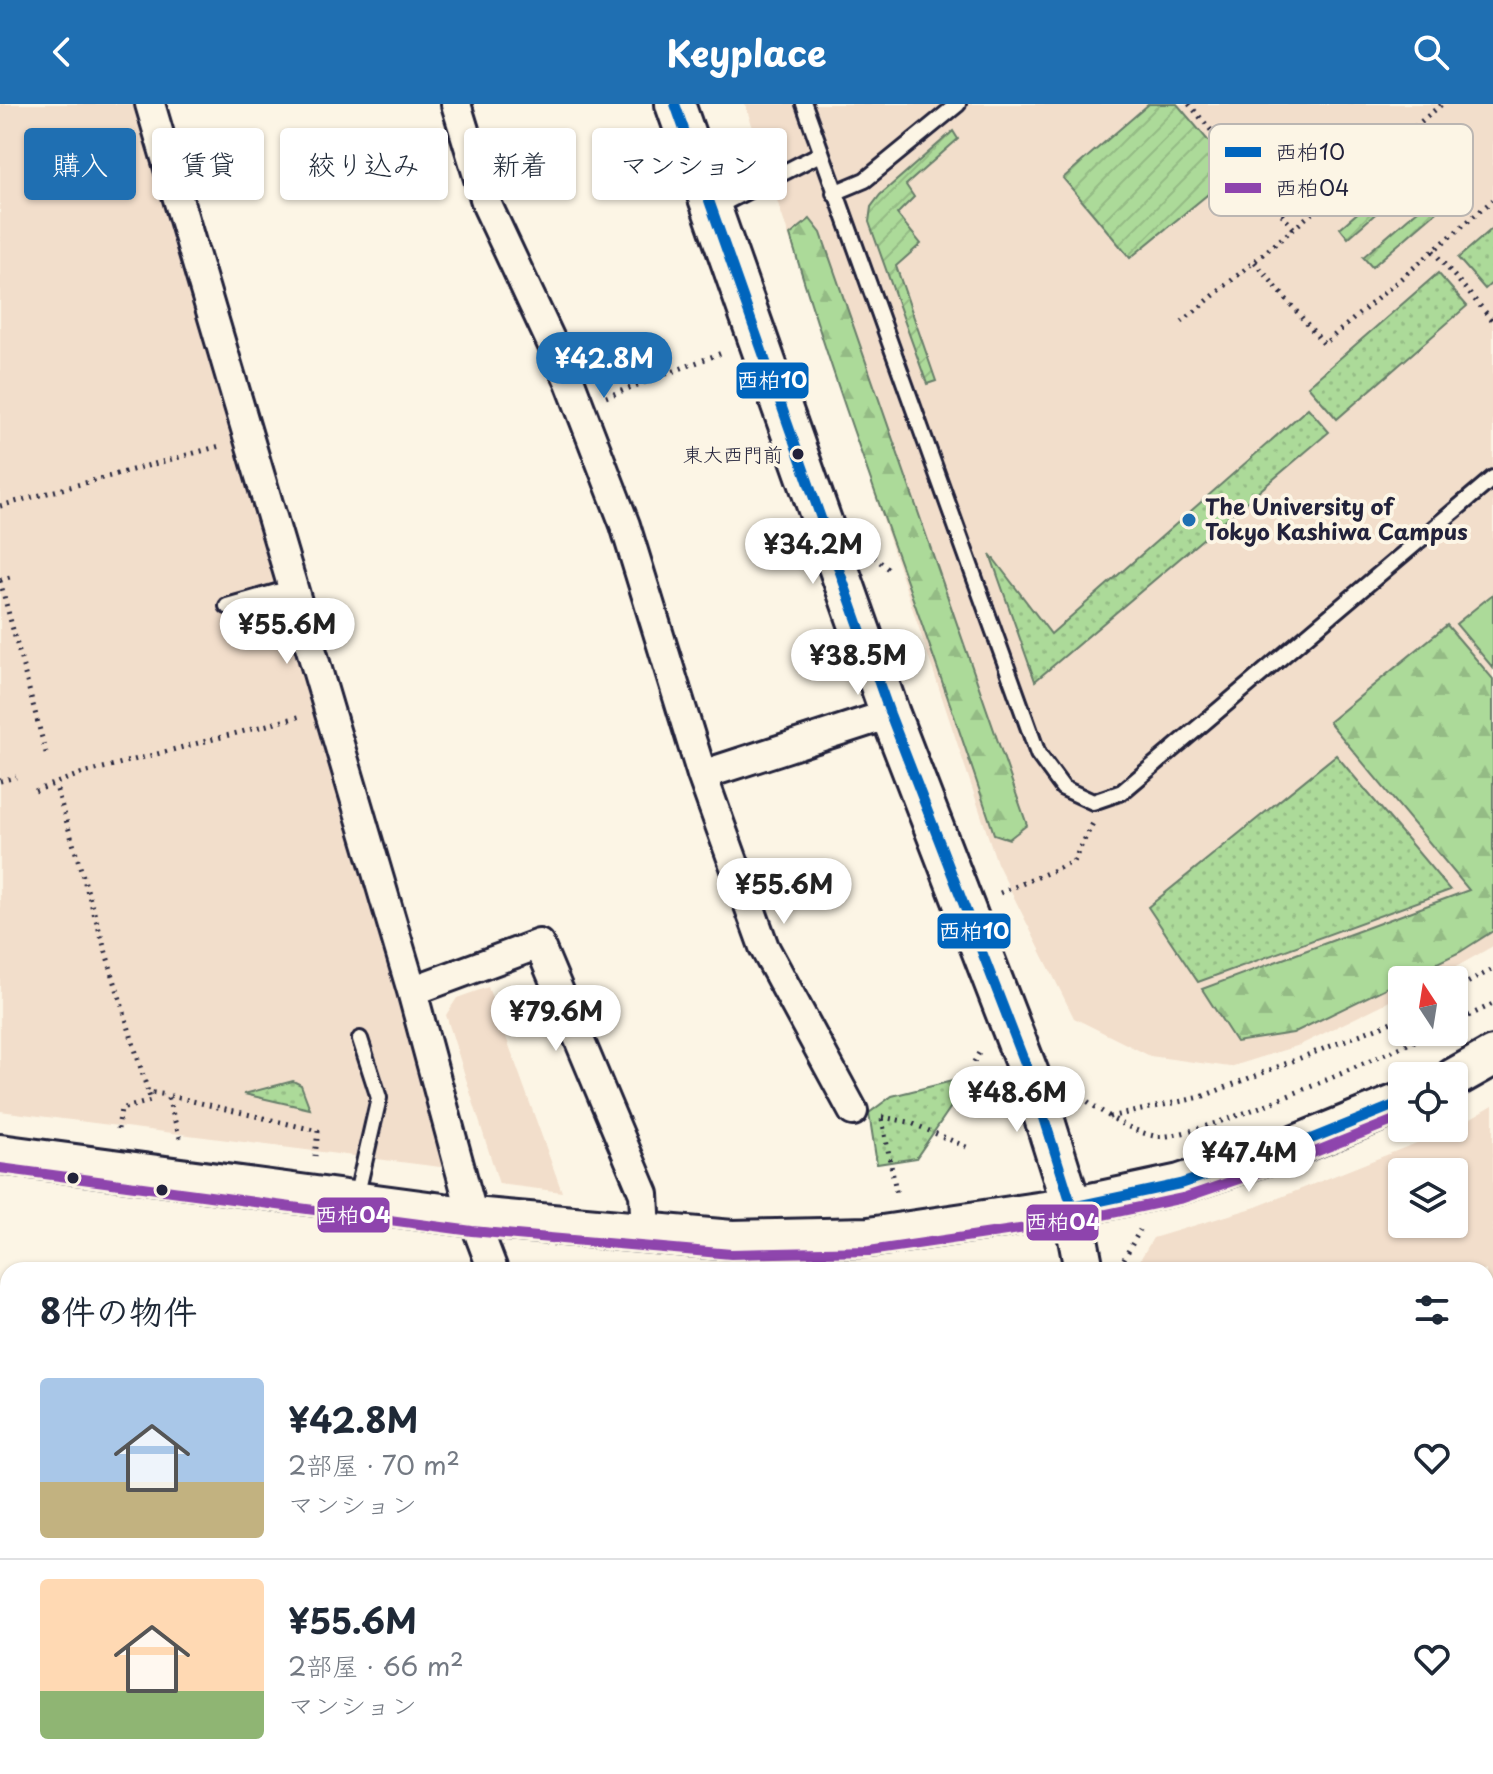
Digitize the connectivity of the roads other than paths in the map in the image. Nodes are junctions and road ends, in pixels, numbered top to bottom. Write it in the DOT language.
graph roads {
  1 [pos="150,104"];
  2 [pos="456,104"];
  3 [pos="675,104"];
  4 [pos="804,104"];
  5 [pos="958,104"];
  6 [pos="820,154"];
  7 [pos="834,193"];
  8 [pos="711,210"];
  9 [pos="1493,478"];
  10 [pos="295,600"];
  11 [pos="227,606"];
  12 [pos="234,629"];
  13 [pos="890,714"];
  14 [pos="702,775"];
  15 [pos="412,991"];
  16 [pos="360,1039"];
  17 [pos="1493,1056"];
  18 [pos="1468,1070"];
  19 [pos="1388,1108"];
  20 [pos="853,1111"];
  21 [pos="0,1154"];
  22 [pos="356,1198"];
  23 [pos="1072,1207"];
  24 [pos="473,1217"];
  25 [pos="646,1231"];
  26 [pos="490,1262"];
  27 [pos="1082,1262"];
  1 -- 10 [label="street"];
  2 -- 14 [label="street"];
  3 -- 8 [label="street"];
  4 -- 6 [label="lane"];
  5 -- 7 [label="lane"];
  6 -- 7 [label="lane"];
  6 -- 8 [label="lane"];
  7 -- 9 [label="lane"];
  8 -- 13 [label="street"];
  10 -- 11 [label="lane"];
  10 -- 12 [label="lane"];
  10 -- 15 [label="street"];
  13 -- 14 [label="street"];
  13 -- 23 [label="street"];
  14 -- 20 [label="street"];
  15 -- 24 [label="street"];
  15 -- 25 [label="street"];
  16 -- 22 [label="lane"];
  17 -- 18 [label="street"];
  19 -- 23 [label="street"];
  21 -- 22 [label="street"];
  22 -- 24 [label="street"];
  23 -- 25 [label="street"];
  23 -- 27 [label="street"];
  24 -- 25 [label="street"];
  24 -- 26 [label="street"];
}
